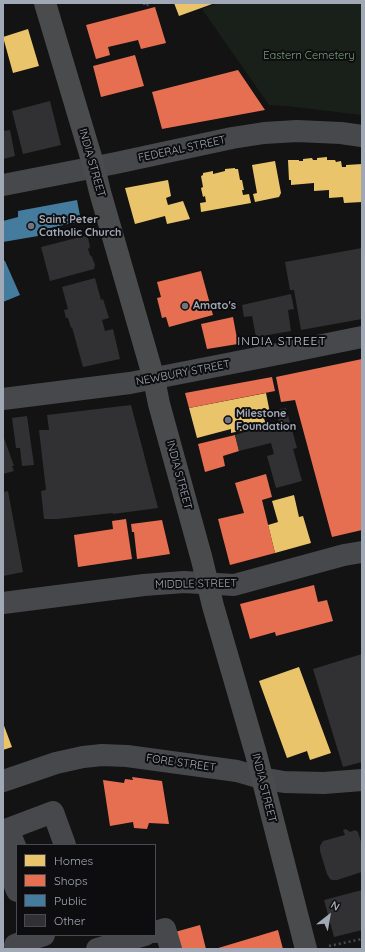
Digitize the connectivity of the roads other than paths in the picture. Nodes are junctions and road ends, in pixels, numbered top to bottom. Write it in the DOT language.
graph roads {
  1 [pos="45,3"];
  2 [pos="362,136"];
  3 [pos="94,167"];
  4 [pos="3,185"];
  5 [pos="362,337"];
  6 [pos="154,379"];
  7 [pos="3,399"];
  8 [pos="362,552"];
  9 [pos="208,583"];
  10 [pos="3,603"];
  11 [pos="261,778"];
  12 [pos="362,780"];
  13 [pos="3,781"];
  14 [pos="6,830"];
  15 [pos="65,844"];
  16 [pos="16,849"];
  17 [pos="3,856"];
  18 [pos="16,888"];
  19 [pos="156,933"];
  20 [pos="38,936"];
  21 [pos="146,938"];
  22 [pos="15,945"];
  23 [pos="97,949"];
  24 [pos="171,949"];
  25 [pos="306,949"];
  1 -- 3 [label="main road, INDIA STREET"];
  2 -- 3 [label="street, FEDERAL STREET"];
  3 -- 4 [label="street, FEDERAL STREET"];
  3 -- 6 [label="main road, INDIA STREET"];
  5 -- 6 [label="street, NEWBURY STREET"];
  6 -- 7 [label="street, NEWBURY STREET"];
  6 -- 9 [label="main road, INDIA STREET"];
  8 -- 9 [label="street, MIDDLE STREET"];
  9 -- 10 [label="street, MIDDLE STREET"];
  9 -- 11 [label="main road, INDIA STREET"];
  11 -- 12 [label="street, FORE STREET"];
  11 -- 13 [label="street, FORE STREET"];
  11 -- 25 [label="main road, INDIA STREET"];
  14 -- 15 [label="street"];
  14 -- 16 [label="street"];
  17 -- 18 [label="street"];
  19 -- 24 [label="street"];
  20 -- 22 [label="street"];
  21 -- 23 [label="street"];
}
